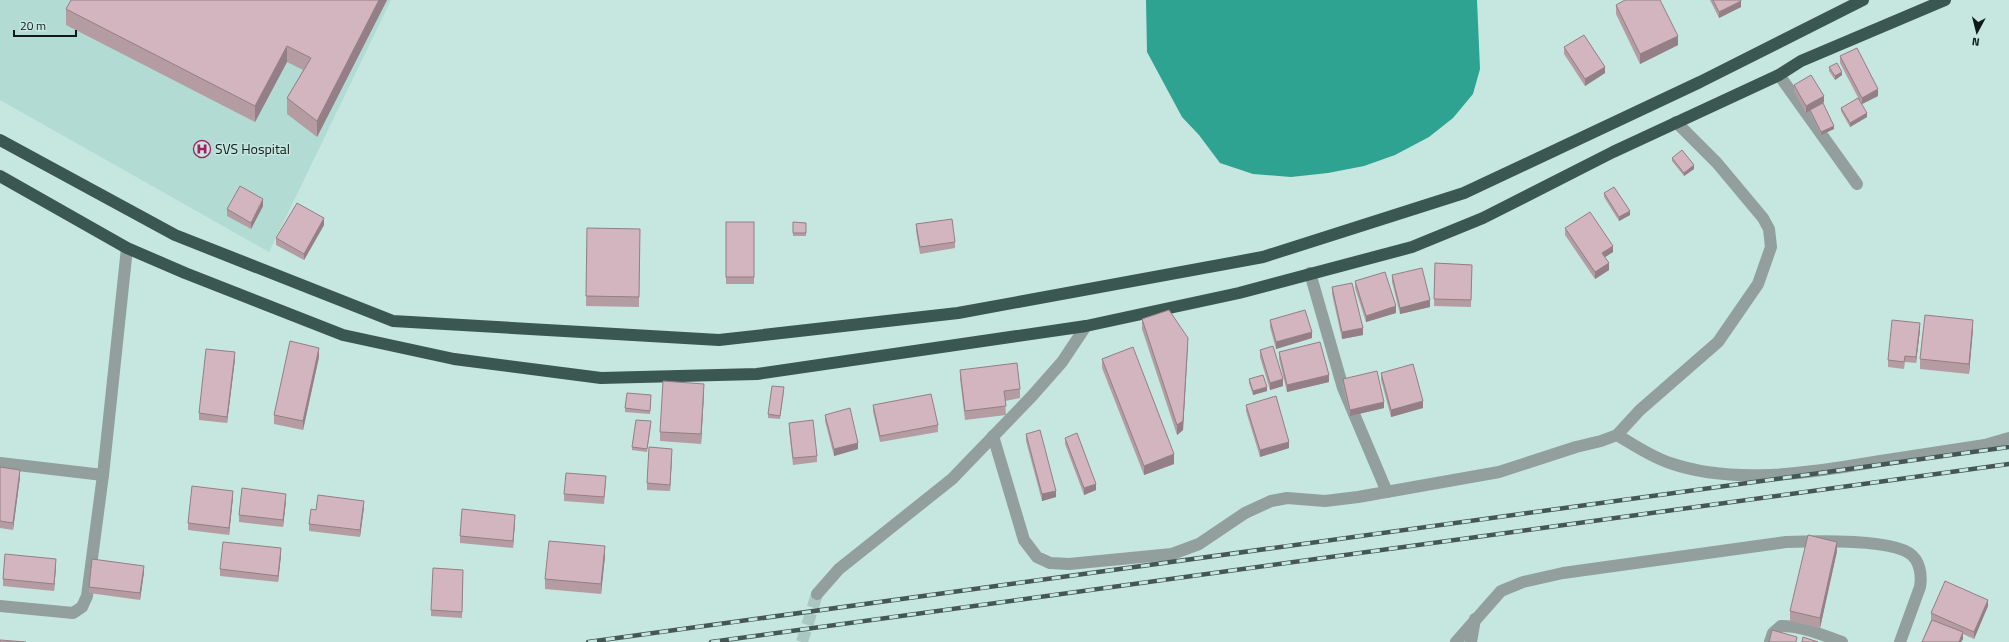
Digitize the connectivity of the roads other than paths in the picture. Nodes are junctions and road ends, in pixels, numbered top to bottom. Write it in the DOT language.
graph roads {
  1 [pos="1863,0"];
  2 [pos="1945,0"];
  3 [pos="1779,75"];
  4 [pos="1676,122"];
  5 [pos="0,140"];
  6 [pos="0,176"];
  7 [pos="1857,184"];
  8 [pos="127,248"];
  9 [pos="1310,273"];
  10 [pos="1086,326"];
  11 [pos="1617,435"];
  12 [pos="993,436"];
  13 [pos="2009,438"];
  14 [pos="0,464"];
  15 [pos="103,475"];
  16 [pos="1387,492"];
  17 [pos="817,594"];
  18 [pos="0,606"];
  19 [pos="1475,618"];
  20 [pos="1456,642"];
  21 [pos="1471,642"];
  22 [pos="1770,642"];
  23 [pos="1842,642"];
  24 [pos="1900,642"];
  1 -- 5 [label="highway"];
  2 -- 3 [label="highway"];
  3 -- 4 [label="highway"];
  3 -- 7 [label="street"];
  4 -- 9 [label="highway"];
  4 -- 11 [label="street"];
  6 -- 8 [label="highway"];
  8 -- 10 [label="highway"];
  8 -- 15 [label="street"];
  9 -- 10 [label="highway"];
  9 -- 16 [label="street"];
  10 -- 12 [label="street"];
  11 -- 13 [label="street"];
  11 -- 16 [label="street"];
  12 -- 16 [label="street"];
  12 -- 17 [label="street"];
  14 -- 15 [label="street"];
  15 -- 18 [label="street"];
  19 -- 20 [label="street"];
  19 -- 21 [label="street"];
  19 -- 24 [label="street"];
  22 -- 23 [label="street"];
}
